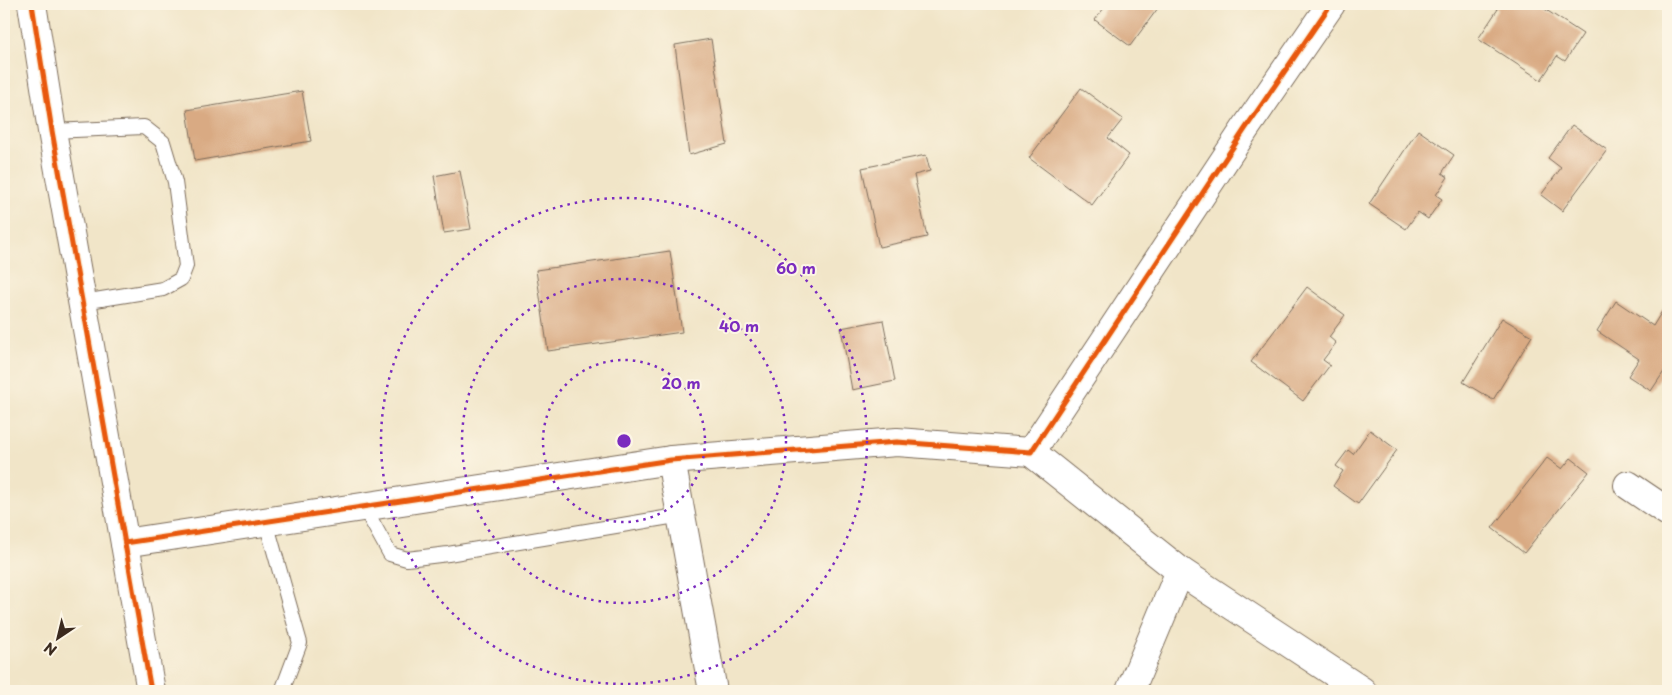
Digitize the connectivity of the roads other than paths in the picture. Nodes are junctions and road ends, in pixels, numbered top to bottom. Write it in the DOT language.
graph roads {
  1 [pos="32,4"];
  2 [pos="1331,4"];
  3 [pos="52,131"];
  4 [pos="83,302"];
  5 [pos="1031,452"];
  6 [pos="671,460"];
  7 [pos="1628,485"];
  8 [pos="364,507"];
  9 [pos="1668,512"];
  10 [pos="682,515"];
  11 [pos="266,522"];
  12 [pos="125,544"];
  13 [pos="1180,571"];
  14 [pos="151,691"];
  15 [pos="282,691"];
  16 [pos="713,691"];
  17 [pos="1130,691"];
  18 [pos="1362,691"];
  1 -- 3 [label="street"];
  2 -- 5 [label="street"];
  3 -- 4 [label="street"];
  3 -- 4 [label="lane"];
  4 -- 12 [label="street"];
  5 -- 6 [label="street"];
  5 -- 13 [label="street"];
  6 -- 8 [label="street"];
  6 -- 10 [label="street"];
  7 -- 9 [label="street"];
  8 -- 10 [label="lane"];
  8 -- 11 [label="street"];
  10 -- 16 [label="street"];
  11 -- 12 [label="street"];
  11 -- 15 [label="lane"];
  12 -- 14 [label="street"];
  13 -- 17 [label="street"];
  13 -- 18 [label="street"];
}
